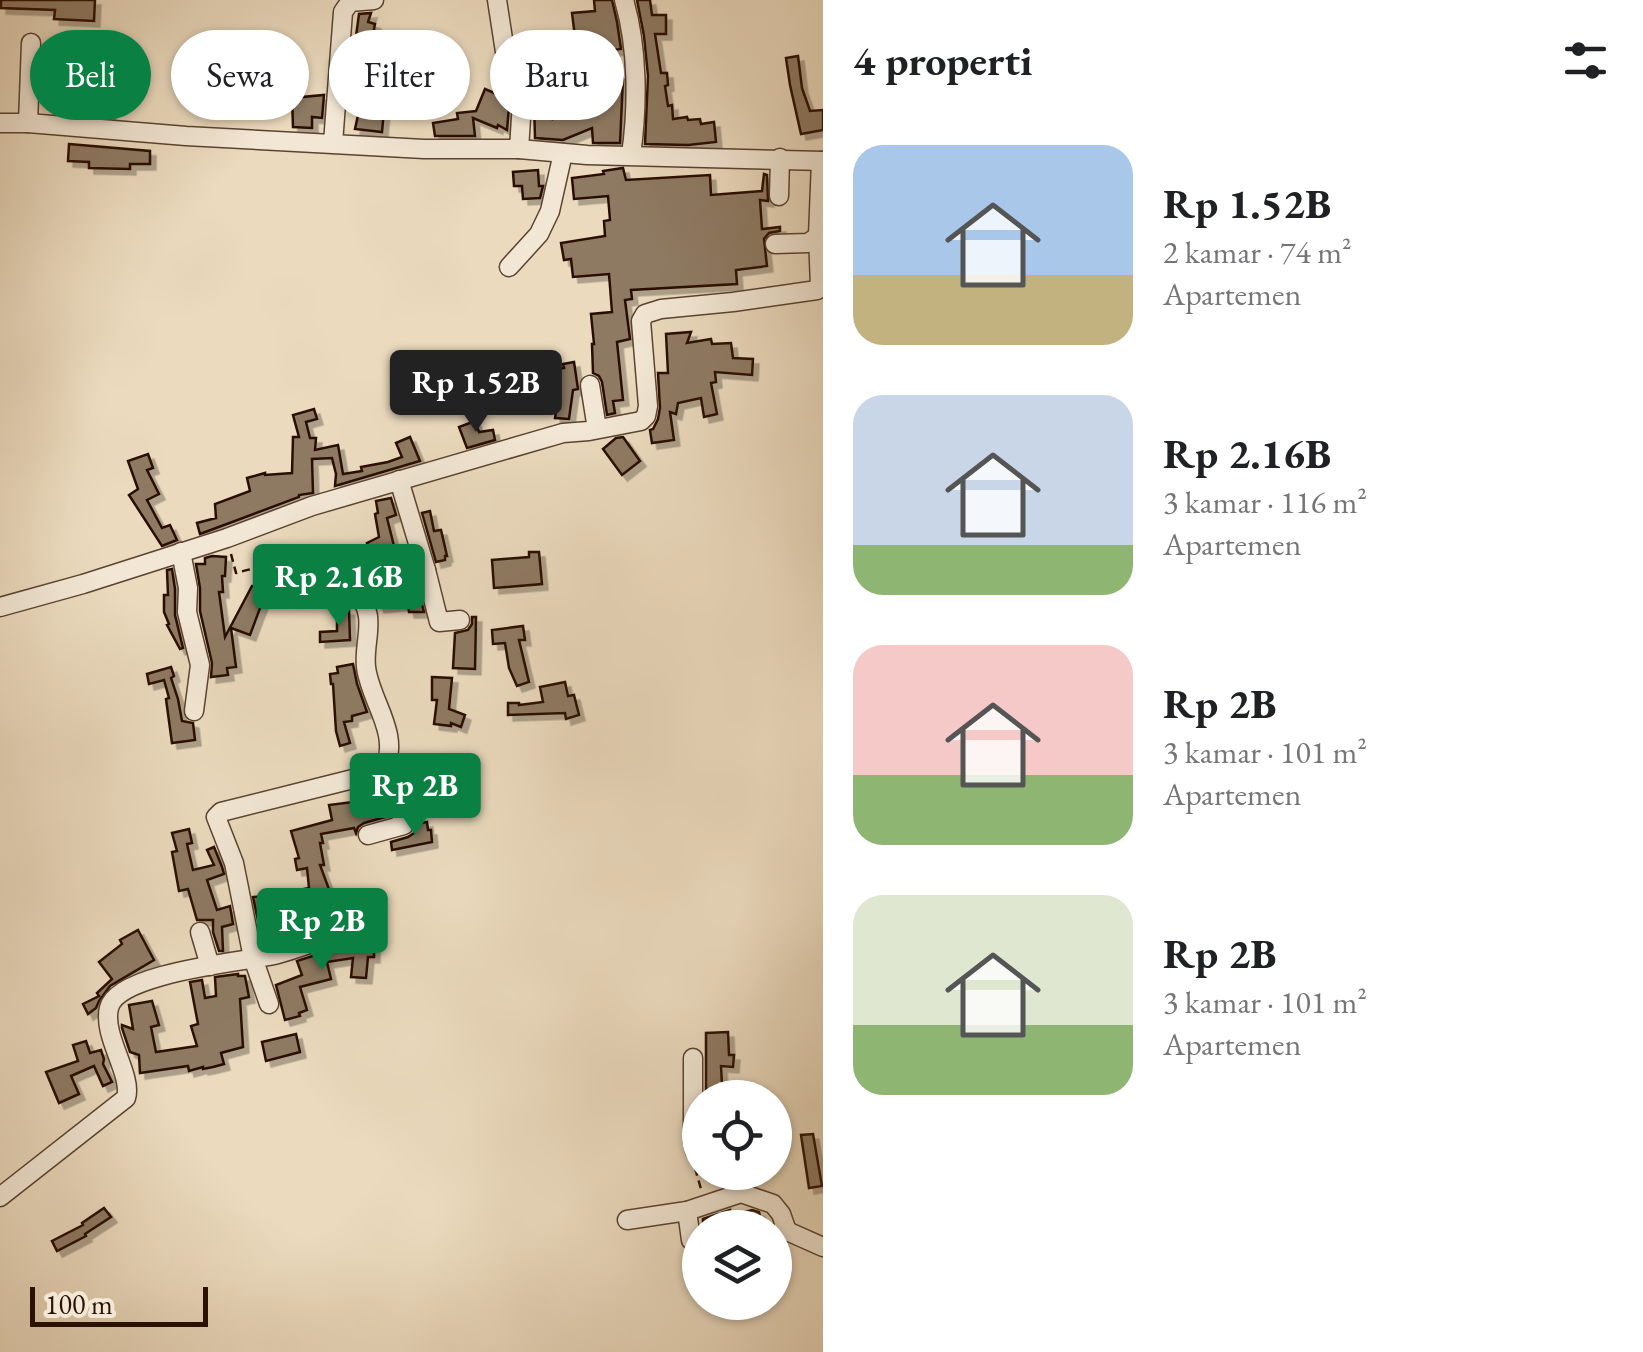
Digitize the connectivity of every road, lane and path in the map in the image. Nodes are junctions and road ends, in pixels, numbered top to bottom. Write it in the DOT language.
graph roads {
  1 [pos="374,0"];
  2 [pos="497,0"];
  3 [pos="624,0"];
  4 [pos="30,70"];
  5 [pos="0,122"];
  6 [pos="28,123"];
  7 [pos="333,143"];
  8 [pos="518,150"];
  9 [pos="564,153"];
  10 [pos="631,155"];
  11 [pos="780,158"];
  12 [pos="822,161"];
  13 [pos="779,196"];
  14 [pos="818,236"];
  15 [pos="775,244"];
  16 [pos="509,267"];
  17 [pos="590,385"];
  18 [pos="597,429"];
  19 [pos="399,480"];
  20 [pos="227,538"];
  21 [pos="182,552"];
  22 [pos="426,570"];
  23 [pos="355,591"];
  24 [pos="0,607"];
  25 [pos="460,620"];
  26 [pos="194,711"];
  27 [pos="382,770"];
  28 [pos="368,835"];
  29 [pos="200,932"];
  30 [pos="340,932"];
  31 [pos="253,958"];
  32 [pos="210,966"];
  33 [pos="268,1004"];
  34 [pos="693,1058"];
  35 [pos="693,1080"];
  36 [pos="696,1190"];
  37 [pos="740,1190"];
  38 [pos="741,1193"];
  39 [pos="0,1197"];
  40 [pos="696,1208"];
  41 [pos="778,1210"];
  42 [pos="627,1220"];
  43 [pos="792,1236"];
  44 [pos="823,1247"];
  1 -- 7 [label="street"];
  2 -- 8 [label="street"];
  3 -- 10 [label="street"];
  4 -- 6 [label="street"];
  5 -- 6 [label="street"];
  6 -- 7 [label="street"];
  7 -- 8 [label="street"];
  8 -- 9 [label="street"];
  9 -- 10 [label="street"];
  9 -- 16 [label="street"];
  10 -- 11 [label="street"];
  11 -- 12 [label="street"];
  11 -- 13 [label="street"];
  12 -- 14 [label="street"];
  14 -- 15 [label="street"];
  14 -- 18 [label="street"];
  17 -- 18 [label="street"];
  18 -- 19 [label="street"];
  19 -- 20 [label="street"];
  19 -- 22 [label="street"];
  20 -- 21 [label="street"];
  20 -- 23 [label="path"];
  21 -- 24 [label="street"];
  21 -- 26 [label="street"];
  22 -- 23 [label="street"];
  22 -- 25 [label="street"];
  23 -- 27 [label="street"];
  27 -- 28 [label="street"];
  27 -- 31 [label="street"];
  29 -- 32 [label="street"];
  30 -- 31 [label="street"];
  31 -- 32 [label="street"];
  31 -- 33 [label="street"];
  32 -- 39 [label="street"];
  34 -- 35 [label="street"];
  36 -- 40 [label="path"];
  37 -- 38 [label="street"];
  38 -- 40 [label="street"];
  38 -- 41 [label="street"];
  40 -- 42 [label="street"];
  43 -- 44 [label="street"];
}
